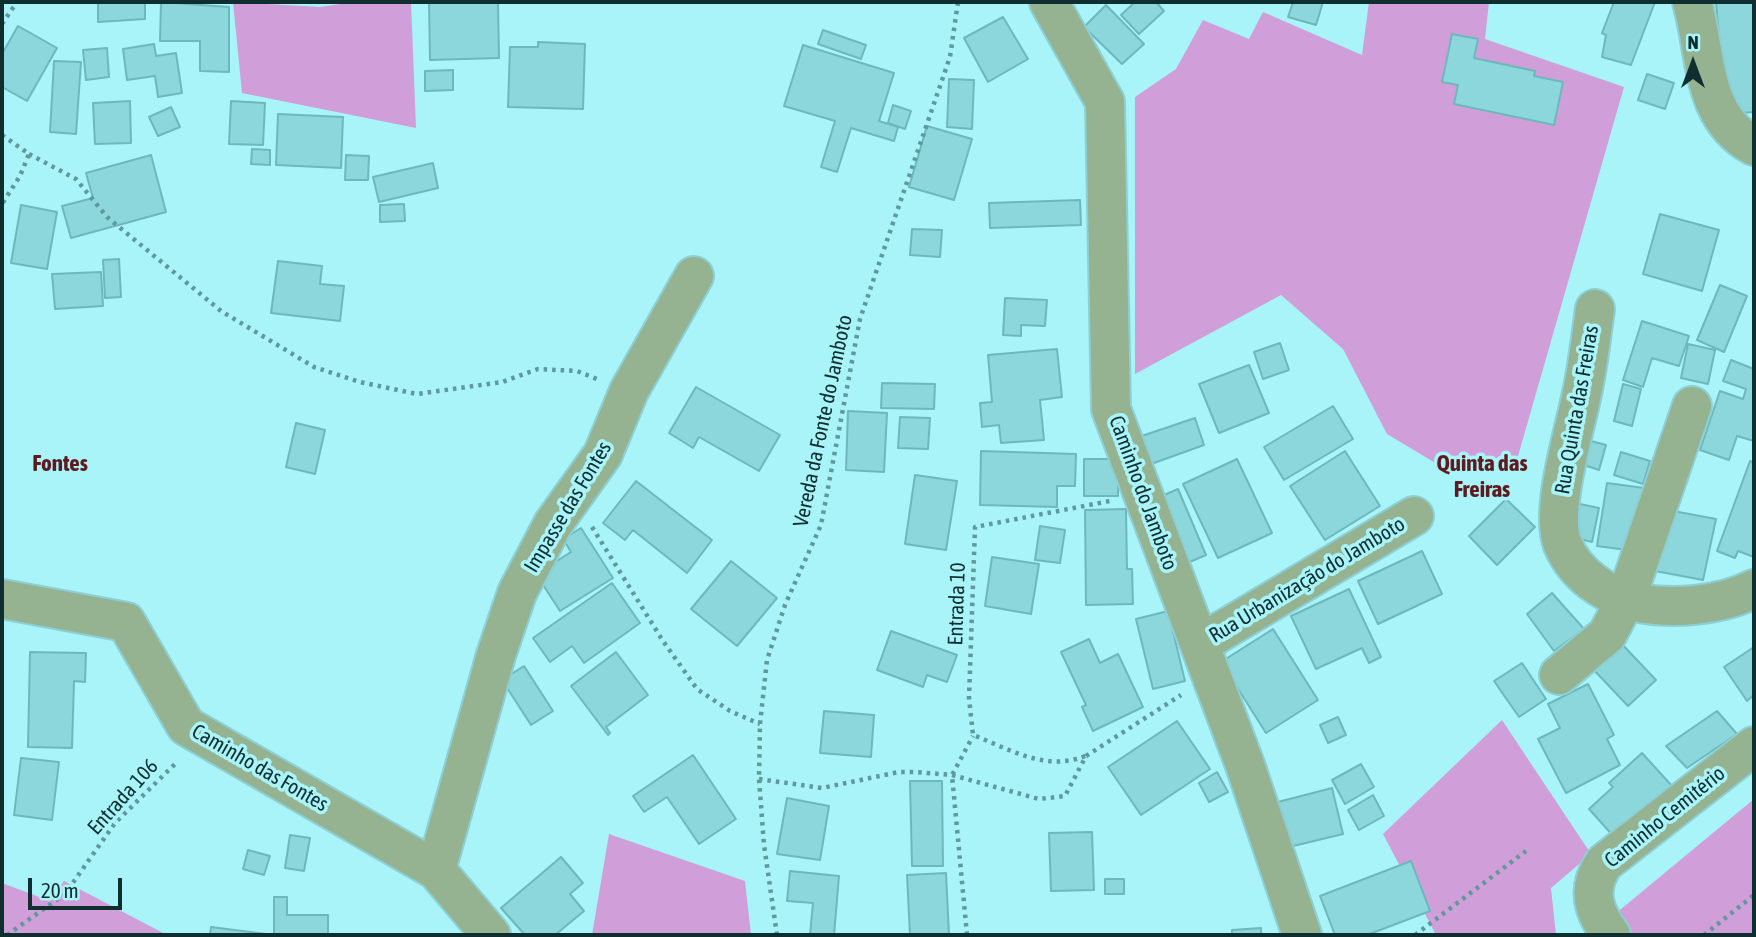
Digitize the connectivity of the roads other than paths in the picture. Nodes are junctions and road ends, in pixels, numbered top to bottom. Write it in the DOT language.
graph roads {
  1 [pos="1049,2"];
  2 [pos="1692,2"];
  3 [pos="1754,146"];
  4 [pos="694,276"];
  5 [pos="1595,309"];
  6 [pos="1692,406"];
  7 [pos="1415,516"];
  8 [pos="1754,589"];
  9 [pos="2,599"];
  10 [pos="1626,600"];
  11 [pos="1206,661"];
  12 [pos="1559,675"];
  13 [pos="1754,746"];
  14 [pos="436,870"];
  15 [pos="491,935"];
  16 [pos="1302,935"];
  17 [pos="1611,935"];
  1 -- 11 [label="street, Caminho do Jamboto"];
  2 -- 3 [label="street"];
  4 -- 14 [label="street, Impasse das Fontes"];
  5 -- 10 [label="street, Rua Quinta das Freiras"];
  6 -- 10 [label="street"];
  7 -- 11 [label="street, Rua Urbanização do Jamboto"];
  8 -- 10 [label="street, Rua Quinta das Freiras"];
  9 -- 14 [label="street, Caminho das Fontes"];
  10 -- 12 [label="street"];
  11 -- 16 [label="street, Caminho do Jamboto"];
  13 -- 17 [label="street, Caminho Cemitério"];
  14 -- 15 [label="street, Caminho das Fontes"];
}
